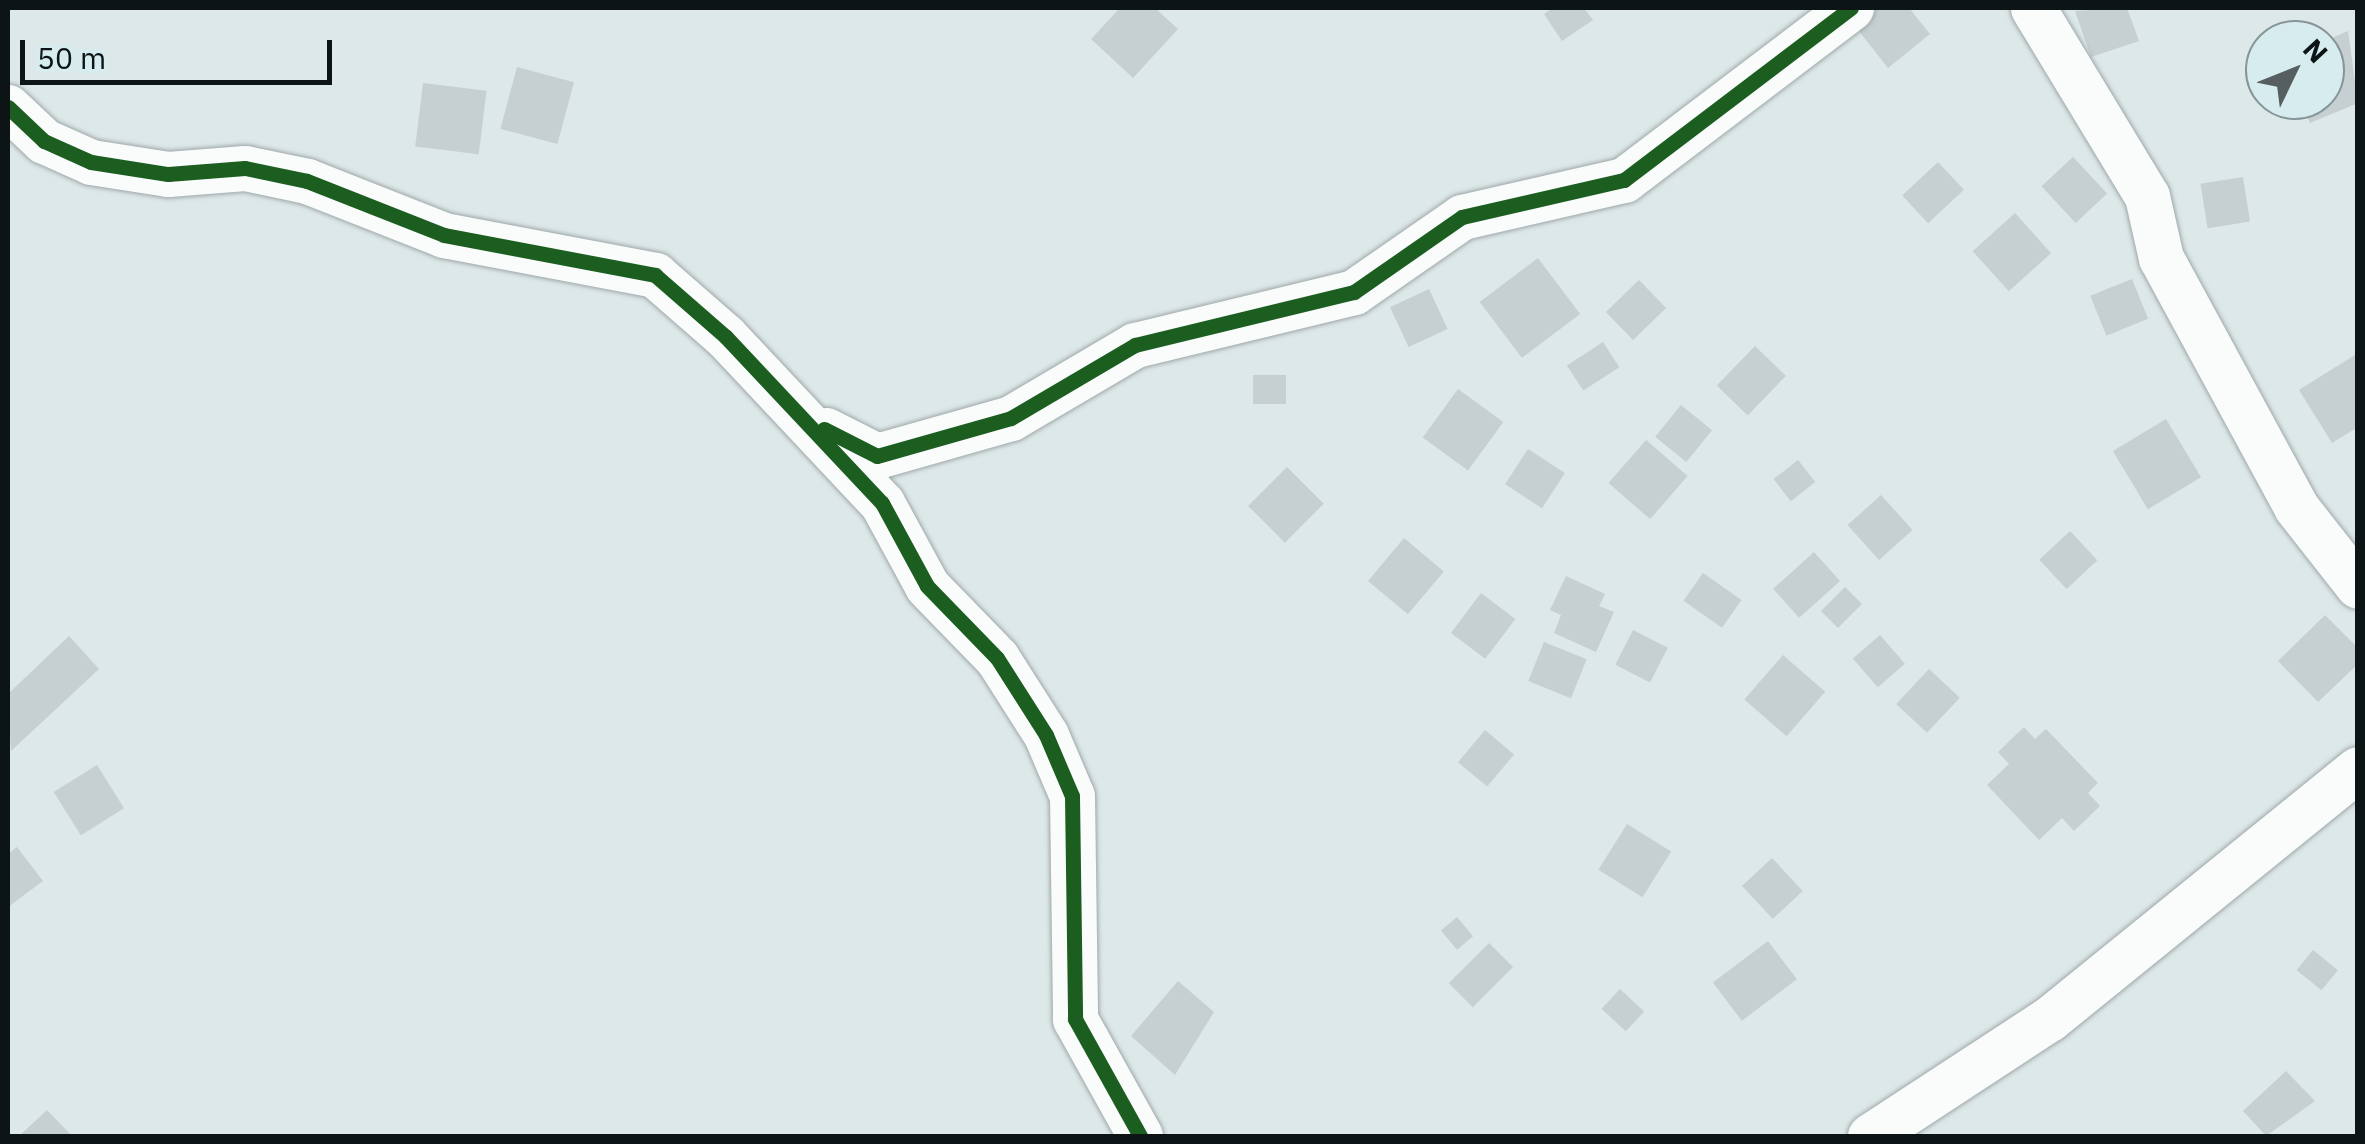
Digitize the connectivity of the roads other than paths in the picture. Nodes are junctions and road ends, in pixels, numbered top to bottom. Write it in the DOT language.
graph roads {
  1 [pos="1851,8"];
  2 [pos="2033,8"];
  3 [pos="8,107"];
  4 [pos="810,422"];
  5 [pos="2358,586"];
  6 [pos="2358,769"];
  7 [pos="1140,1136"];
  8 [pos="1870,1136"];
  1 -- 4 [label="street"];
  2 -- 5 [label="street"];
  3 -- 4 [label="street"];
  4 -- 7 [label="street"];
  6 -- 8 [label="street"];
}
